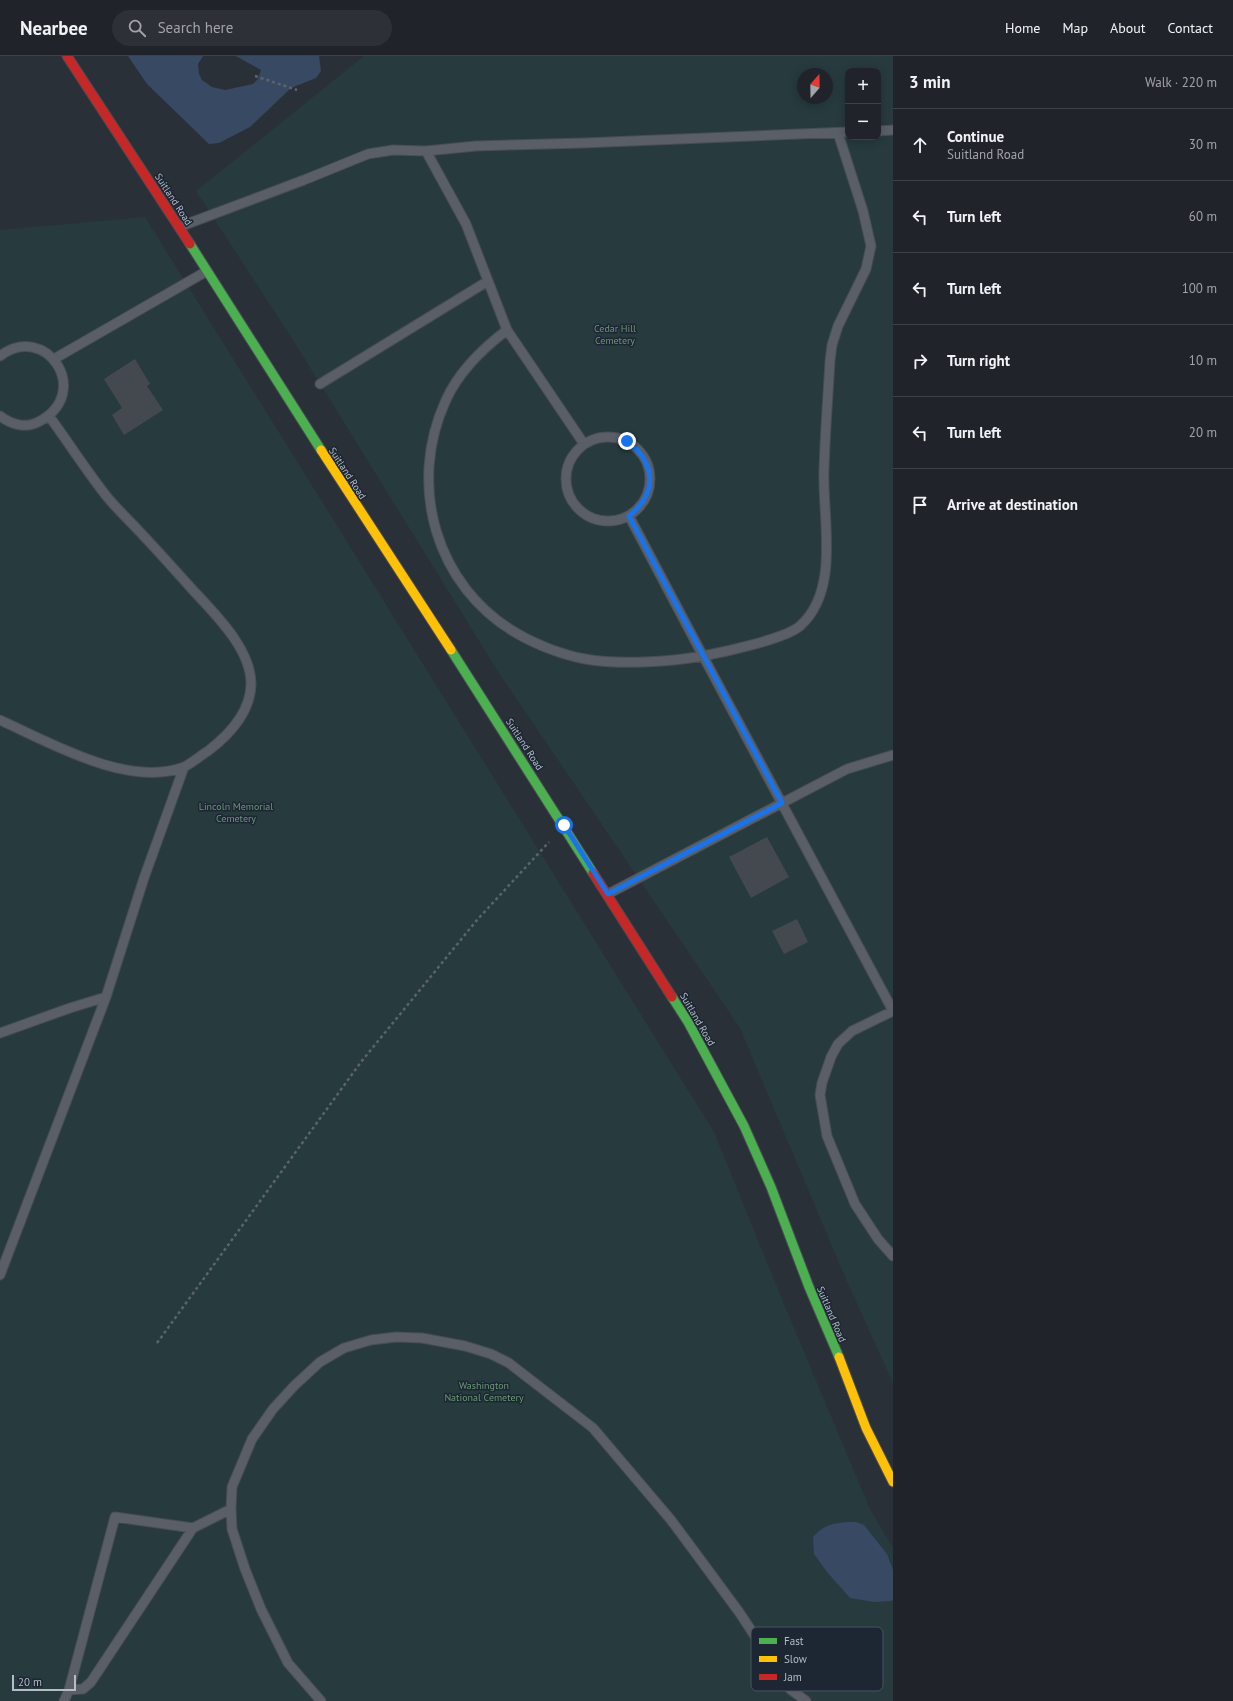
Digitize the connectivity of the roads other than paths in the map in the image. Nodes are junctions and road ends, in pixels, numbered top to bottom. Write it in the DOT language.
graph roads {
  1 [pos="67,56"];
  2 [pos="893,130"];
  3 [pos="881,131"];
  4 [pos="845,132"];
  5 [pos="838,133"];
  6 [pos="426,151"];
  7 [pos="179,227"];
  8 [pos="207,271"];
  9 [pos="488,281"];
  10 [pos="506,330"];
  11 [pos="0,356"];
  12 [pos="54,359"];
  13 [pos="320,384"];
  14 [pos="0,416"];
  15 [pos="50,416"];
  16 [pos="584,444"];
  17 [pos="629,516"];
  18 [pos="702,656"];
  19 [pos="0,720"];
  20 [pos="893,754"];
  21 [pos="184,766"];
  22 [pos="782,803"];
  23 [pos="608,894"];
  24 [pos="106,997"];
  25 [pos="0,1033"];
  26 [pos="893,1256"];
  27 [pos="0,1275"];
  28 [pos="893,1482"];
  29 [pos="230,1509"];
  30 [pos="193,1528"];
  31 [pos="751,1630"];
  32 [pos="69,1690"];
  33 [pos="791,1691"];
  34 [pos="793,1691"];
  35 [pos="64,1701"];
  36 [pos="321,1701"];
  37 [pos="797,1701"];
  38 [pos="806,1701"];
  1 -- 7 [label="main road, Suitland Road"];
  2 -- 3 [label="lane"];
  4 -- 5 [label="lane"];
  5 -- 6 [label="lane"];
  5 -- 18 [label="lane"];
  6 -- 7 [label="lane"];
  6 -- 9 [label="lane"];
  7 -- 8 [label="main road, Suitland Road"];
  8 -- 12 [label="lane"];
  8 -- 23 [label="main road, Suitland Road"];
  9 -- 10 [label="lane"];
  9 -- 13 [label="lane"];
  10 -- 16 [label="lane"];
  10 -- 18 [label="lane"];
  11 -- 12 [label="lane"];
  12 -- 15 [label="lane"];
  14 -- 15 [label="lane"];
  15 -- 21 [label="lane"];
  16 -- 17 [label="lane"];
  16 -- 17 [label="lane"];
  17 -- 18 [label="lane"];
  18 -- 22 [label="lane"];
  19 -- 21 [label="lane"];
  20 -- 22 [label="lane"];
  21 -- 24 [label="lane"];
  22 -- 23 [label="lane"];
  22 -- 26 [label="lane"];
  23 -- 28 [label="main road, Suitland Road"];
  24 -- 25 [label="lane"];
  24 -- 27 [label="lane"];
  29 -- 30 [label="lane"];
  29 -- 31 [label="lane"];
  29 -- 36 [label="lane"];
  30 -- 32 [label="lane"];
  30 -- 32 [label="lane"];
  32 -- 35 [label="lane"];
  33 -- 37 [label="lane"];
  34 -- 38 [label="lane"];
}
